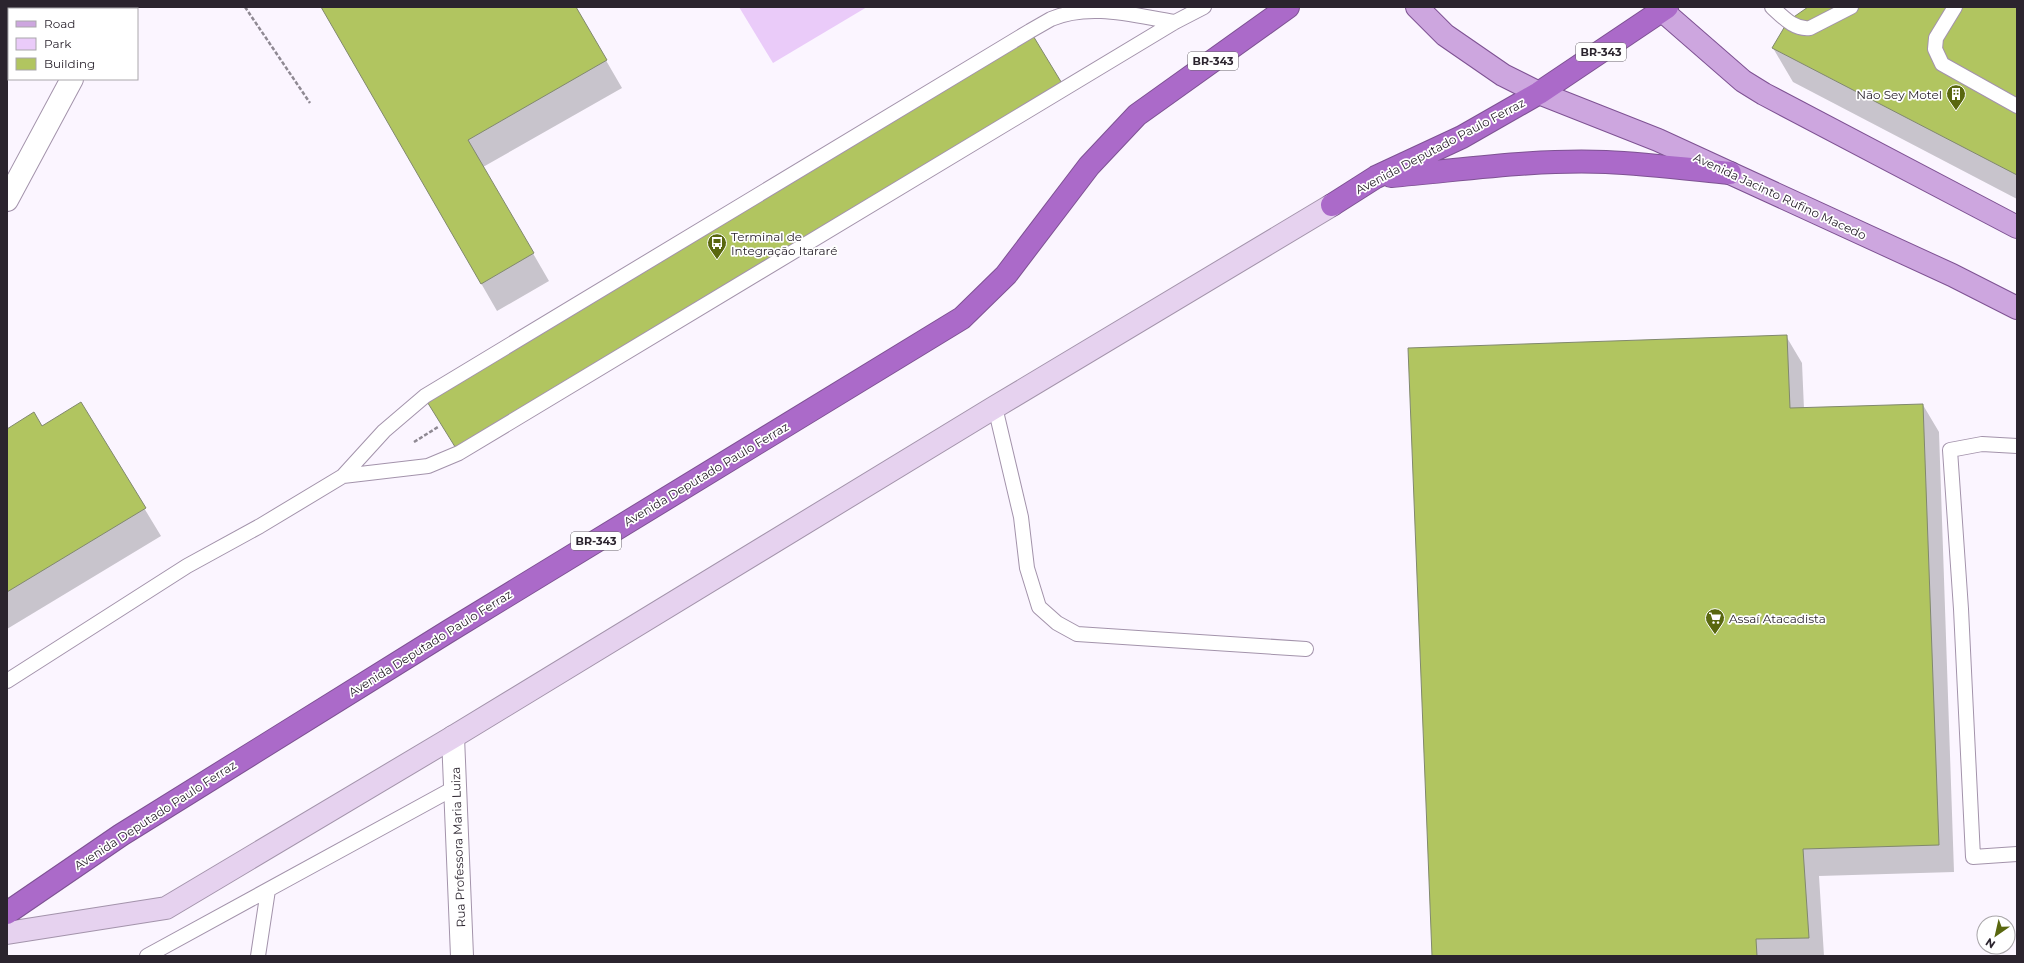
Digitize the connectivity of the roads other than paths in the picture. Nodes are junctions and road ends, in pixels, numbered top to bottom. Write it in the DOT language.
graph roads {
  1 [pos="1204,7"];
  2 [pos="1288,7"];
  3 [pos="1417,7"];
  4 [pos="1772,7"];
  5 [pos="1851,7"];
  6 [pos="1956,7"];
  7 [pos="1663,8"];
  8 [pos="1175,22"];
  9 [pos="71,80"];
  10 [pos="1539,93"];
  11 [pos="2017,106"];
  12 [pos="1730,173"];
  13 [pos="1376,177"];
  14 [pos="7,200"];
  15 [pos="1332,204"];
  16 [pos="2017,227"];
  17 [pos="2017,308"];
  18 [pos="995,407"];
  19 [pos="2017,446"];
  20 [pos="343,476"];
  21 [pos="1306,650"];
  22 [pos="7,681"];
  23 [pos="453,737"];
  24 [pos="456,787"];
  25 [pos="2017,854"];
  26 [pos="268,890"];
  27 [pos="7,913"];
  28 [pos="7,933"];
  29 [pos="147,956"];
  30 [pos="258,956"];
  31 [pos="462,956"];
  1 -- 8 [label="lane"];
  2 -- 27 [label="highway, Avenida Deputado Paulo Ferraz / BR-343"];
  3 -- 10 [label="main road, Avenida Jacinto Rufino Macedo"];
  4 -- 5 [label="lane"];
  6 -- 11 [label="lane"];
  7 -- 10 [label="highway, Avenida Deputado Paulo Ferraz / BR-343"];
  7 -- 16 [label="main road"];
  8 -- 20 [label="lane"];
  8 -- 20 [label="lane"];
  9 -- 14 [label="street"];
  10 -- 12 [label="main road, Avenida Jacinto Rufino Macedo"];
  10 -- 13 [label="highway, Avenida Deputado Paulo Ferraz / BR-343"];
  12 -- 13 [label="highway"];
  12 -- 17 [label="main road, Avenida Jacinto Rufino Macedo"];
  13 -- 15 [label="highway, Avenida Deputado Paulo Ferraz / BR-343"];
  15 -- 18 [label="main road"];
  18 -- 21 [label="lane"];
  18 -- 23 [label="main road"];
  19 -- 25 [label="lane"];
  20 -- 22 [label="lane"];
  23 -- 24 [label="street, Rua Professora Maria Luiza"];
  23 -- 28 [label="main road"];
  24 -- 26 [label="lane"];
  24 -- 31 [label="street, Rua Professora Maria Luiza"];
  26 -- 29 [label="lane"];
  26 -- 30 [label="lane"];
}
